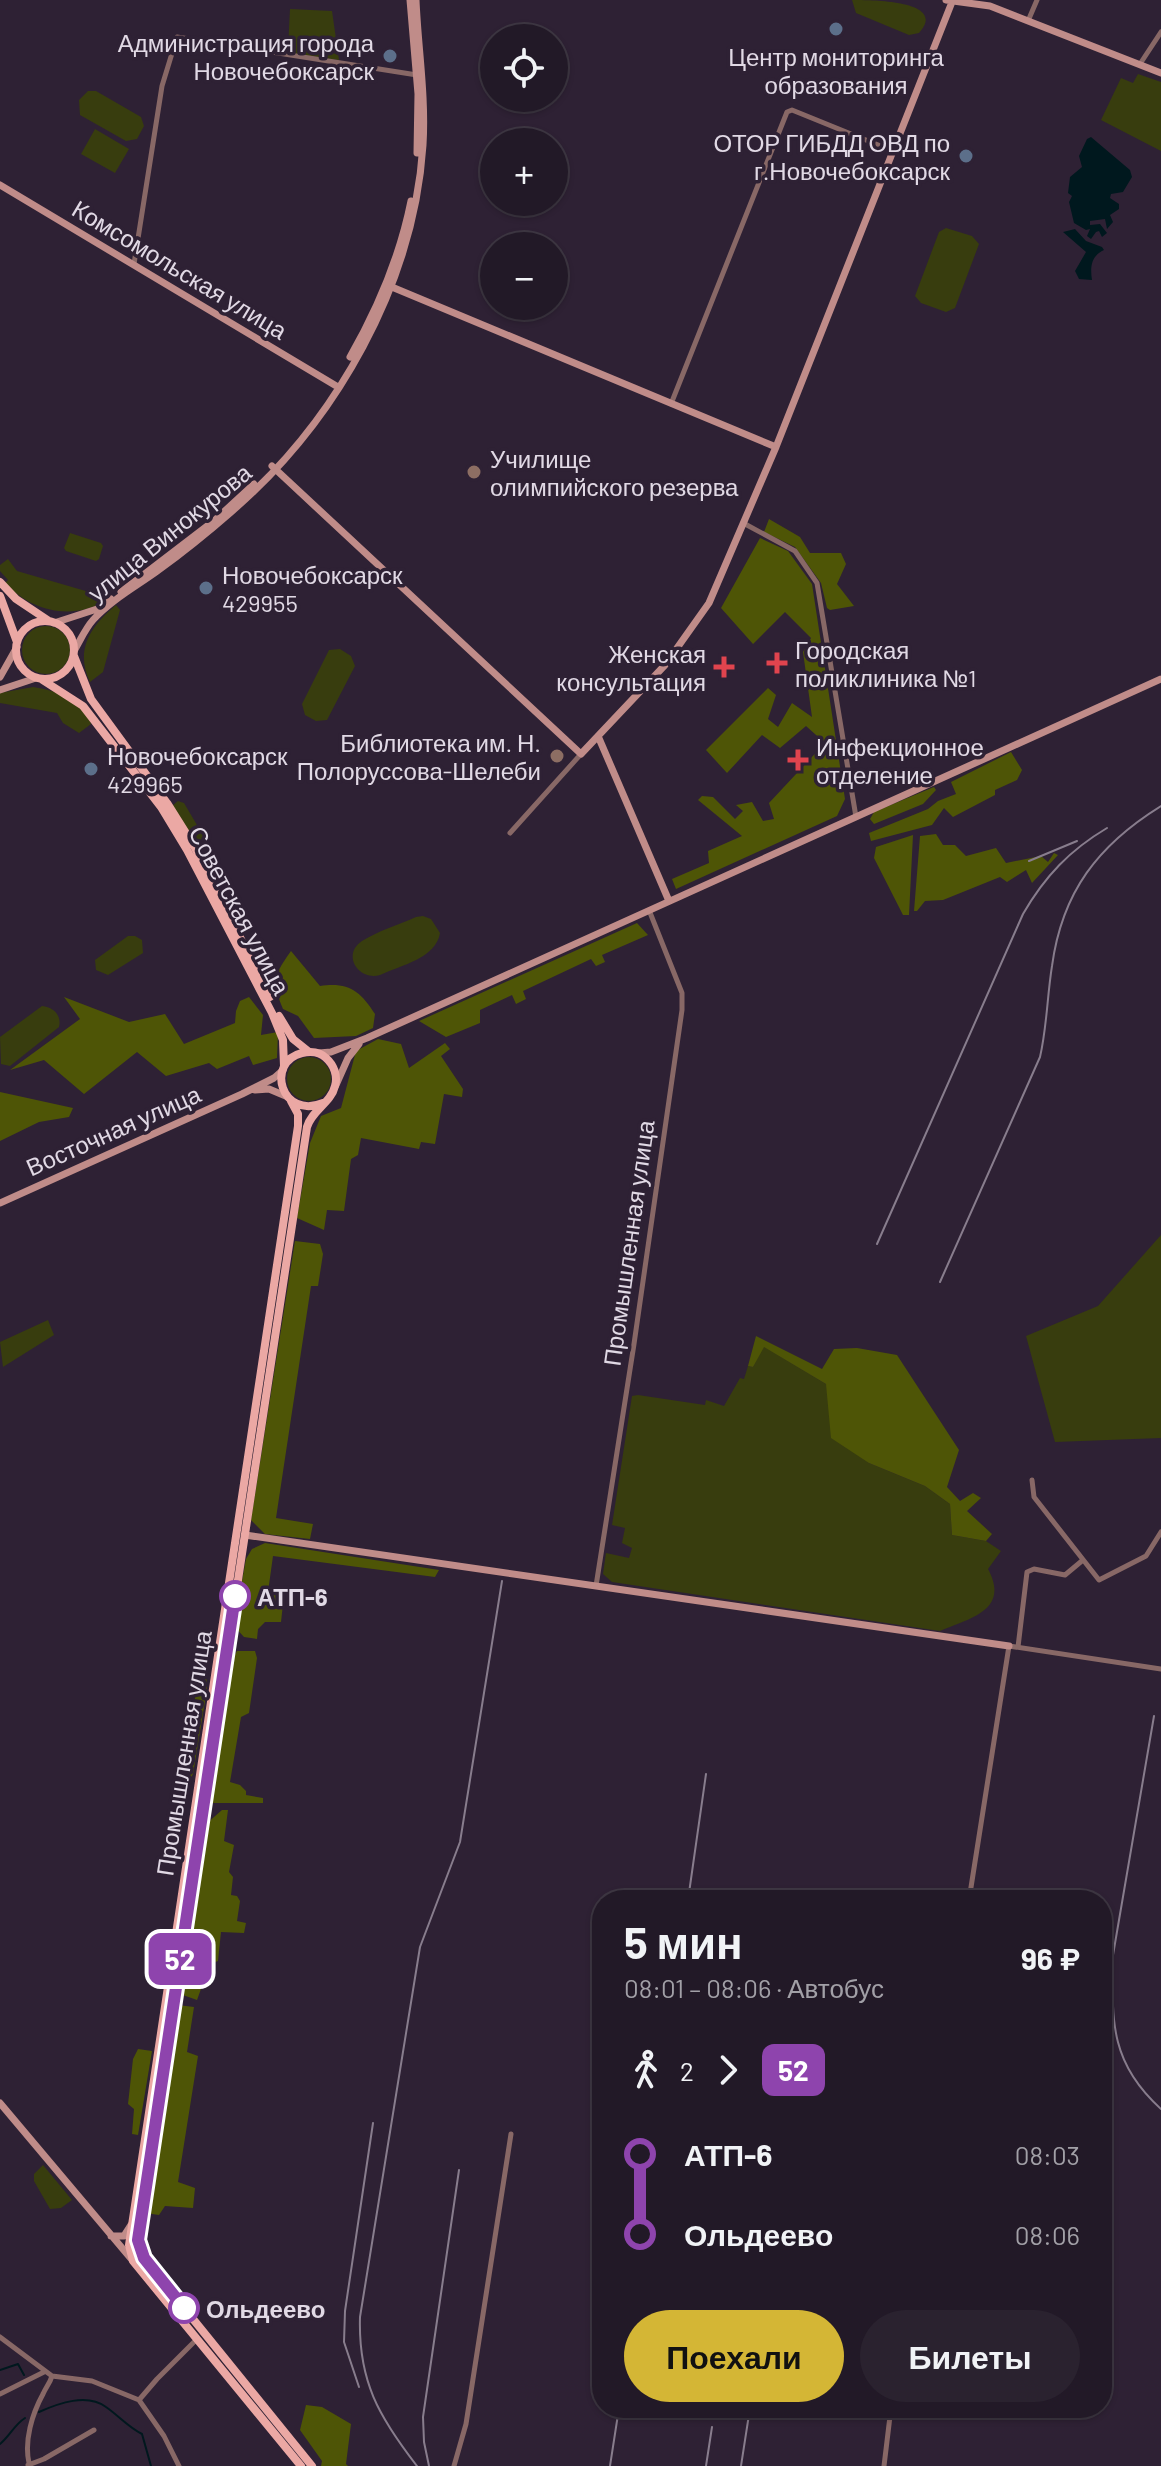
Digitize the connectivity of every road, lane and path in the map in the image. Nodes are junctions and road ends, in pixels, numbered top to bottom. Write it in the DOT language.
graph roads {
  1 [pos="410,0"];
  2 [pos="416,0"];
  3 [pos="1037,0"];
  4 [pos="949,1"];
  5 [pos="1028,21"];
  6 [pos="1161,32"];
  7 [pos="1139,65"];
  8 [pos="1161,73"];
  9 [pos="420,75"];
  10 [pos="893,151"];
  11 [pos="0,185"];
  12 [pos="134,264"];
  13 [pos="388,286"];
  14 [pos="336,386"];
  15 [pos="671,404"];
  16 [pos="776,447"];
  17 [pos="273,468"];
  18 [pos="259,483"];
  19 [pos="745,524"];
  20 [pos="0,582"];
  21 [pos="0,596"];
  22 [pos="52,622"];
  23 [pos="17,645"];
  24 [pos="74,654"];
  25 [pos="0,677"];
  26 [pos="39,678"];
  27 [pos="1161,679"];
  28 [pos="0,690"];
  29 [pos="598,736"];
  30 [pos="581,754"];
  31 [pos="856,817"];
  32 [pos="510,833"];
  33 [pos="669,901"];
  34 [pos="649,910"];
  35 [pos="265,993"];
  36 [pos="274,1012"];
  37 [pos="367,1038"];
  38 [pos="314,1052"];
  39 [pos="284,1069"];
  40 [pos="335,1087"];
  41 [pos="242,1094"];
  42 [pos="290,1099"];
  43 [pos="323,1103"];
  44 [pos="0,1203"];
  45 [pos="286,1236"];
  46 [pos="1032,1480"];
  47 [pos="1161,1532"];
  48 [pos="241,1534"];
  49 [pos="257,1536"];
  50 [pos="242,1551"];
  51 [pos="1083,1560"];
  52 [pos="596,1587"];
  53 [pos="224,1642"];
  54 [pos="1013,1647"];
  55 [pos="1161,1669"];
  56 [pos="971,1890"];
  57 [pos="163,2047"];
  58 [pos="0,2103"];
  59 [pos="511,2134"];
  60 [pos="132,2224"];
  61 [pos="111,2236"];
  62 [pos="134,2242"];
  63 [pos="133,2261"];
  64 [pos="201,2336"];
  65 [pos="0,2337"];
  66 [pos="45,2371"];
  67 [pos="52,2376"];
  68 [pos="0,2394"];
  69 [pos="139,2400"];
  70 [pos="890,2418"];
  71 [pos="94,2430"];
  72 [pos="284,2440"];
  73 [pos="28,2465"];
  74 [pos="179,2466"];
  75 [pos="301,2466"];
  76 [pos="312,2466"];
  77 [pos="454,2466"];
  78 [pos="884,2466"];
  1 -- 9 [label="street, улица Винокурова"];
  2 -- 9 [label="street, улица Винокурова"];
  3 -- 5 [label="street"];
  4 -- 5 [label="street"];
  4 -- 10 [label="street"];
  5 -- 7 [label="street"];
  6 -- 7 [label="street"];
  7 -- 8 [label="street"];
  9 -- 12 [label="street"];
  9 -- 13 [label="street, улица Винокурова"];
  10 -- 15 [label="street"];
  10 -- 16 [label="street"];
  11 -- 12 [label="street, Комсомольская улица"];
  12 -- 14 [label="street, Комсомольская улица"];
  13 -- 14 [label="street, улица Винокурова"];
  13 -- 15 [label="street"];
  14 -- 17 [label="street, улица Винокурова"];
  15 -- 16 [label="street"];
  16 -- 19 [label="street"];
  17 -- 18 [label="street, улица Винокурова"];
  17 -- 30 [label="street"];
  18 -- 22 [label="street, улица Винокурова"];
  18 -- 24 [label="street, улица Винокурова"];
  19 -- 29 [label="street"];
  19 -- 31 [label="street"];
  20 -- 22 [label="main road"];
  21 -- 23 [label="main road"];
  22 -- 23 [label="main road"];
  22 -- 24 [label="main road"];
  23 -- 25 [label="street"];
  23 -- 26 [label="main road"];
  24 -- 26 [label="main road"];
  24 -- 35 [label="main road, Советская улица"];
  26 -- 28 [label="street"];
  26 -- 35 [label="main road, Советская улица"];
  27 -- 31 [label="street"];
  29 -- 30 [label="street"];
  29 -- 33 [label="street"];
  30 -- 32 [label="street"];
  31 -- 33 [label="street"];
  33 -- 34 [label="street"];
  34 -- 37 [label="street"];
  34 -- 52 [label="street, Промышленная улица"];
  35 -- 36 [label="main road, Советская улица"];
  36 -- 38 [label="main road, Советская улица"];
  36 -- 39 [label="main road, Советская улица"];
  37 -- 38 [label="street"];
  37 -- 40 [label="street"];
  38 -- 39 [label="main road"];
  38 -- 40 [label="main road"];
  39 -- 41 [label="street, Восточная улица"];
  39 -- 42 [label="main road"];
  40 -- 43 [label="main road"];
  41 -- 42 [label="street, Восточная улица"];
  41 -- 44 [label="street, Восточная улица"];
  42 -- 43 [label="main road"];
  42 -- 45 [label="main road, Промышленная улица"];
  43 -- 45 [label="main road, Промышленная улица"];
  45 -- 48 [label="main road, Промышленная улица"];
  46 -- 51 [label="street"];
  47 -- 51 [label="street"];
  48 -- 49 [label="street"];
  48 -- 50 [label="main road, Промышленная улица"];
  48 -- 53 [label="main road, Промышленная улица"];
  49 -- 50 [label="street"];
  49 -- 52 [label="street"];
  50 -- 53 [label="main road, Промышленная улица"];
  51 -- 54 [label="street"];
  52 -- 54 [label="street"];
  53 -- 57 [label="main road, Промышленная улица"];
  54 -- 55 [label="street"];
  54 -- 56 [label="street"];
  57 -- 60 [label="main road, Промышленная улица"];
  57 -- 62 [label="main road, Промышленная улица"];
  58 -- 61 [label="street, Промышленная улица"];
  59 -- 77 [label="street"];
  60 -- 61 [label="street"];
  60 -- 62 [label="main road, Промышленная улица"];
  61 -- 62 [label="street"];
  61 -- 63 [label="street, Промышленная улица"];
  62 -- 63 [label="main road, Промышленная улица"];
  62 -- 64 [label="main road, Промышленная улица"];
  63 -- 64 [label="main road, Промышленная улица"];
  64 -- 69 [label="street"];
  64 -- 72 [label="main road, Промышленная улица"];
  65 -- 66 [label="street"];
  66 -- 67 [label="street"];
  66 -- 68 [label="street"];
  67 -- 69 [label="street"];
  67 -- 73 [label="street"];
  69 -- 74 [label="street"];
  70 -- 78 [label="street"];
  71 -- 73 [label="street"];
  72 -- 75 [label="main road, Промышленная улица"];
  72 -- 76 [label="main road, Промышленная улица"];
}
